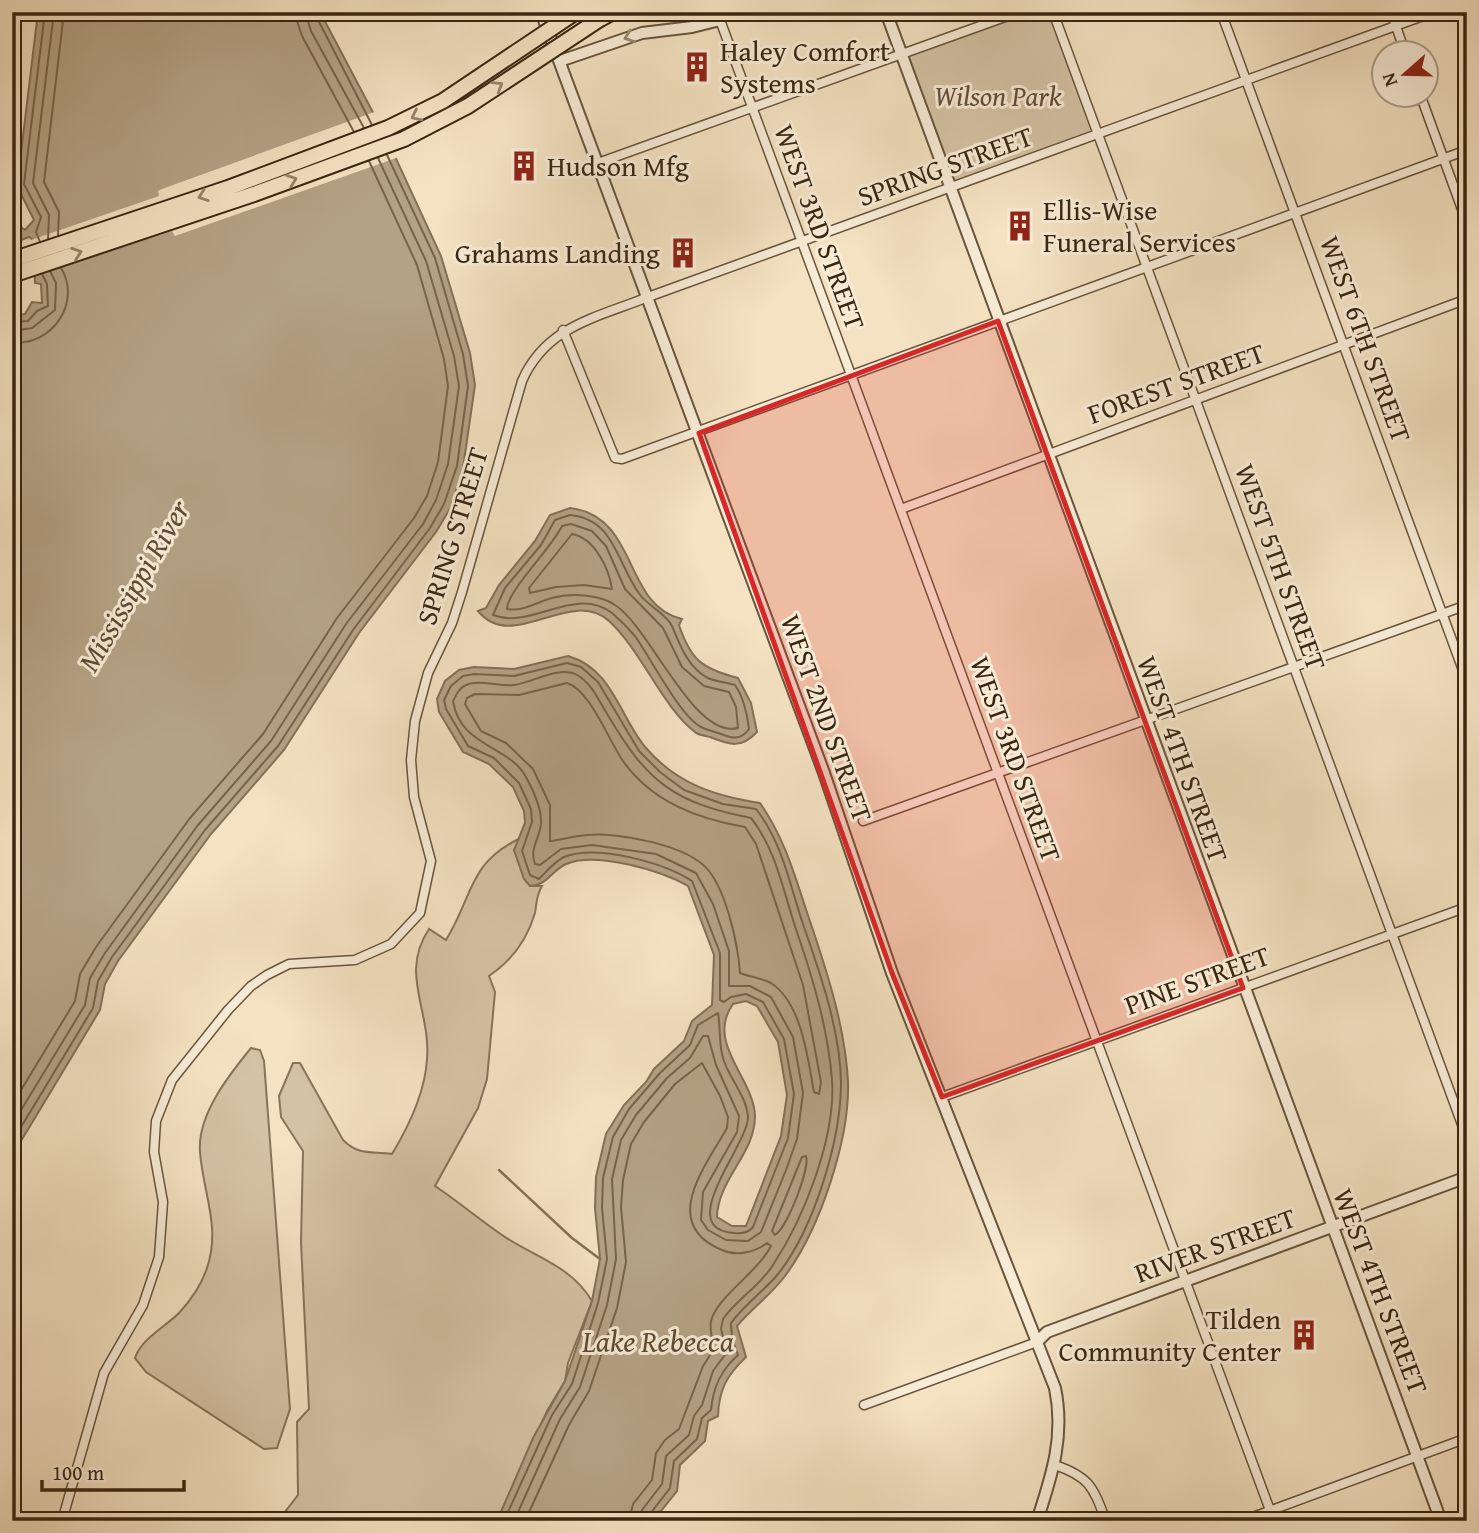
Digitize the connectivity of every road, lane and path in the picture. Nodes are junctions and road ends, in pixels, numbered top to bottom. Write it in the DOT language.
graph roads {
  1 [pos="541,12"];
  2 [pos="576,12"];
  3 [pos="886,12"];
  4 [pos="1019,12"];
  5 [pos="1053,12"];
  6 [pos="1221,12"];
  7 [pos="1391,12"];
  8 [pos="1434,12"];
  9 [pos="607,15"];
  10 [pos="719,16"];
  11 [pos="1396,26"];
  12 [pos="1400,38"];
  13 [pos="901,55"];
  14 [pos="560,61"];
  15 [pos="1247,81"];
  16 [pos="753,108"];
  17 [pos="1425,108"];
  18 [pos="1097,135"];
  19 [pos="1467,150"];
  20 [pos="1443,159"];
  21 [pos="598,163"];
  22 [pos="951,188"];
  23 [pos="1296,212"];
  24 [pos="1467,223"];
  25 [pos="802,243"];
  26 [pos="12,260"];
  27 [pos="1144,266"];
  28 [pos="12,275"];
  29 [pos="648,297"];
  30 [pos="1467,299"];
  31 [pos="998,321"];
  32 [pos="564,330"];
  33 [pos="1344,346"];
  34 [pos="850,376"];
  35 [pos="1194,400"];
  36 [pos="699,433"];
  37 [pos="1048,455"];
  38 [pos="901,509"];
  39 [pos="1467,605"];
  40 [pos="1442,614"];
  41 [pos="1294,667"];
  42 [pos="1467,681"];
  43 [pos="1144,720"];
  44 [pos="997,772"];
  45 [pos="863,821"];
  46 [pos="1467,907"];
  47 [pos="1392,934"];
  48 [pos="1243,988"];
  49 [pos="1096,1041"];
  50 [pos="942,1097"];
  51 [pos="1467,1138"];
  52 [pos="1467,1177"];
  53 [pos="1332,1226"];
  54 [pos="1183,1279"];
  55 [pos="1037,1342"];
  56 [pos="864,1405"];
  57 [pos="1467,1438"];
  58 [pos="1418,1456"];
  59 [pos="1055,1465"];
  60 [pos="1270,1510"];
  61 [pos="62,1521"];
  62 [pos="1037,1521"];
  63 [pos="1105,1521"];
  64 [pos="1242,1521"];
  65 [pos="1274,1521"];
  66 [pos="1441,1521"];
  1 -- 14 [label="street, WEST 2ND STREET"];
  2 -- 26 [label="highway, one-way, bridge"];
  3 -- 13 [label="street, WEST 4TH STREET"];
  4 -- 13 [label="street"];
  5 -- 18 [label="street, WEST 5TH STREET"];
  6 -- 15 [label="street, WEST 6TH STREET"];
  7 -- 11 [label="street"];
  8 -- 11 [label="street, SPRING STREET"];
  28 -- 9 [label="highway, one-way, bridge"];
  10 -- 14 [label="street, one-way"];
  10 -- 16 [label="street, WEST 3RD STREET"];
  11 -- 12 [label="street"];
  11 -- 15 [label="street, SPRING STREET"];
  13 -- 16 [label="street"];
  13 -- 22 [label="street, WEST 4TH STREET"];
  14 -- 21 [label="street, WEST 2ND STREET"];
  15 -- 18 [label="street, SPRING STREET"];
  15 -- 23 [label="street, WEST 6TH STREET"];
  16 -- 21 [label="street"];
  16 -- 25 [label="street, WEST 3RD STREET"];
  17 -- 20 [label="street"];
  18 -- 22 [label="street, SPRING STREET"];
  18 -- 27 [label="street, WEST 5TH STREET"];
  19 -- 20 [label="street"];
  20 -- 23 [label="street"];
  20 -- 24 [label="street"];
  21 -- 29 [label="street, WEST 2ND STREET"];
  22 -- 25 [label="street, SPRING STREET"];
  22 -- 31 [label="street, WEST 4TH STREET"];
  23 -- 27 [label="street"];
  23 -- 33 [label="street, WEST 6TH STREET"];
  25 -- 29 [label="street, SPRING STREET"];
  25 -- 34 [label="street, WEST 3RD STREET"];
  27 -- 31 [label="street"];
  27 -- 35 [label="street, WEST 5TH STREET"];
  29 -- 32 [label="street, SPRING STREET"];
  29 -- 36 [label="street, WEST 2ND STREET"];
  30 -- 33 [label="street, FOREST STREET"];
  31 -- 34 [label="street"];
  31 -- 37 [label="street, WEST 4TH STREET"];
  32 -- 36 [label="street"];
  32 -- 61 [label="street, SPRING STREET"];
  33 -- 35 [label="street, FOREST STREET"];
  33 -- 40 [label="street, WEST 6TH STREET"];
  34 -- 36 [label="street"];
  34 -- 38 [label="street, WEST 3RD STREET"];
  35 -- 37 [label="street, FOREST STREET"];
  35 -- 41 [label="street, WEST 5TH STREET"];
  36 -- 50 [label="street, WEST 2ND STREET"];
  37 -- 38 [label="street, FOREST STREET"];
  37 -- 43 [label="street, WEST 4TH STREET"];
  38 -- 44 [label="street, WEST 3RD STREET"];
  39 -- 40 [label="street"];
  40 -- 41 [label="street"];
  40 -- 42 [label="street, WEST 6TH STREET"];
  41 -- 43 [label="street"];
  41 -- 47 [label="street, WEST 5TH STREET"];
  43 -- 44 [label="street"];
  43 -- 48 [label="street, WEST 4TH STREET"];
  44 -- 45 [label="street"];
  44 -- 49 [label="street, WEST 3RD STREET"];
  46 -- 47 [label="street, PINE STREET"];
  47 -- 48 [label="street, PINE STREET"];
  47 -- 51 [label="street, WEST 5TH STREET"];
  48 -- 49 [label="street, PINE STREET"];
  48 -- 53 [label="street, WEST 4TH STREET"];
  49 -- 50 [label="street, PINE STREET"];
  49 -- 54 [label="street, WEST 3RD STREET"];
  50 -- 55 [label="street, WEST 2ND STREET"];
  52 -- 53 [label="street, RIVER STREET"];
  53 -- 54 [label="street, RIVER STREET"];
  53 -- 58 [label="street, WEST 4TH STREET"];
  54 -- 55 [label="street, RIVER STREET"];
  54 -- 60 [label="street, WEST 3RD STREET"];
  55 -- 56 [label="street, RIVER STREET"];
  55 -- 59 [label="street, WEST 2ND STREET"];
  57 -- 58 [label="street"];
  58 -- 60 [label="street"];
  58 -- 66 [label="street, WEST 4TH STREET"];
  59 -- 62 [label="street, WEST 2ND STREET"];
  59 -- 63 [label="street"];
  60 -- 64 [label="street"];
  60 -- 65 [label="street, WEST 3RD STREET"];
}
